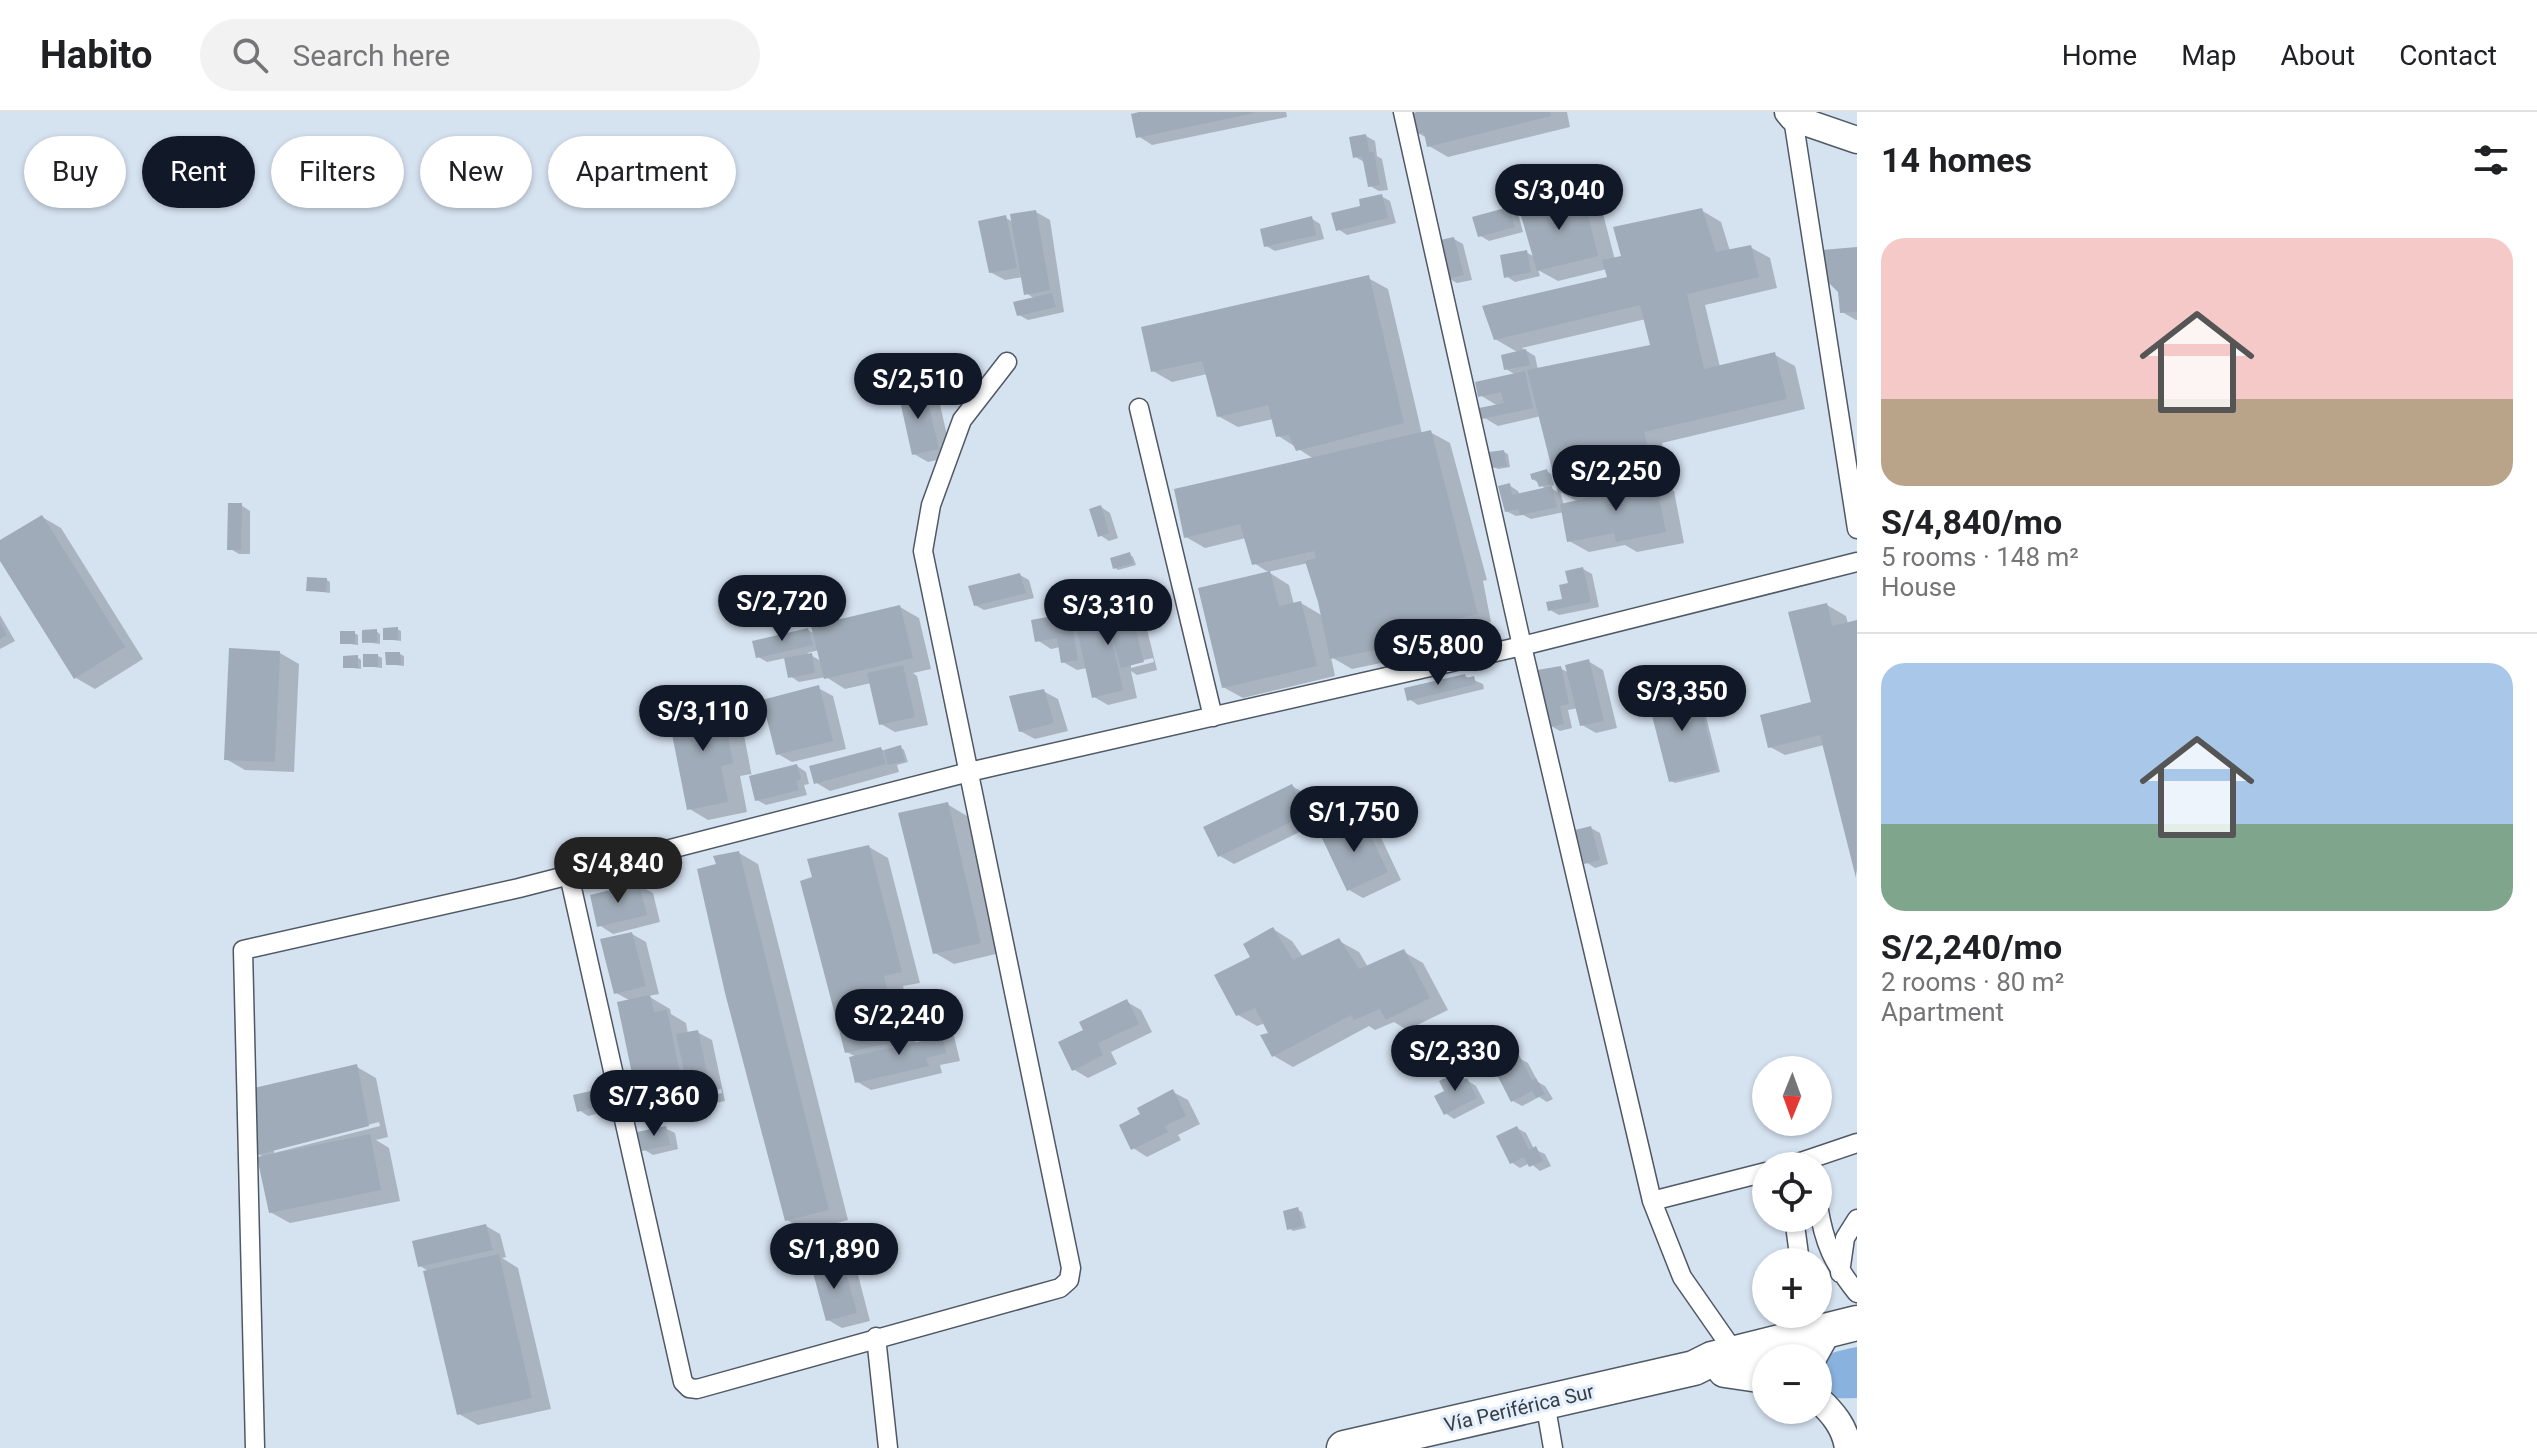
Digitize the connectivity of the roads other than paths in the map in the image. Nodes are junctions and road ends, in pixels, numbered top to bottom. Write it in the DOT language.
graph roads {
  1 [pos="1403,112"];
  2 [pos="1790,115"];
  3 [pos="1857,140"];
  4 [pos="1007,362"];
  5 [pos="1139,408"];
  6 [pos="1857,529"];
  7 [pos="1857,562"];
  8 [pos="1522,646"];
  9 [pos="1213,717"];
  10 [pos="969,772"];
  11 [pos="569,875"];
  12 [pos="1857,1143"];
  13 [pos="1832,1153"];
  14 [pos="1752,1176"];
  15 [pos="1652,1201"];
  16 [pos="1857,1219"];
  17 [pos="1822,1232"];
  18 [pos="1840,1273"];
  19 [pos="1857,1293"];
  20 [pos="876,1337"];
  21 [pos="1784,1344"];
  22 [pos="1752,1354"];
  23 [pos="1545,1402"];
  24 [pos="1832,1404"];
  25 [pos="1857,1410"];
  26 [pos="1832,1413"];
  27 [pos="255,1448"];
  28 [pos="888,1448"];
  29 [pos="1344,1448"];
  30 [pos="1553,1448"];
  31 [pos="1848,1448"];
  1 -- 8 [label="street"];
  2 -- 3 [label="main road"];
  2 -- 6 [label="street"];
  4 -- 10 [label="street"];
  5 -- 9 [label="street"];
  7 -- 8 [label="street"];
  8 -- 9 [label="street"];
  8 -- 15 [label="street"];
  9 -- 10 [label="street"];
  10 -- 11 [label="street"];
  10 -- 20 [label="street"];
  11 -- 20 [label="street"];
  11 -- 27 [label="street"];
  12 -- 13 [label="street"];
  14 -- 15 [label="street"];
  15 -- 21 [label="street"];
  16 -- 18 [label="street"];
  17 -- 18 [label="street"];
  18 -- 19 [label="street"];
  20 -- 28 [label="street"];
  22 -- 23 [label="highway, Vía Periférica Sur"];
  23 -- 29 [label="highway, Vía Periférica Sur"];
  23 -- 30 [label="street"];
  24 -- 25 [label="main road"];
  26 -- 31 [label="main road"];
}
